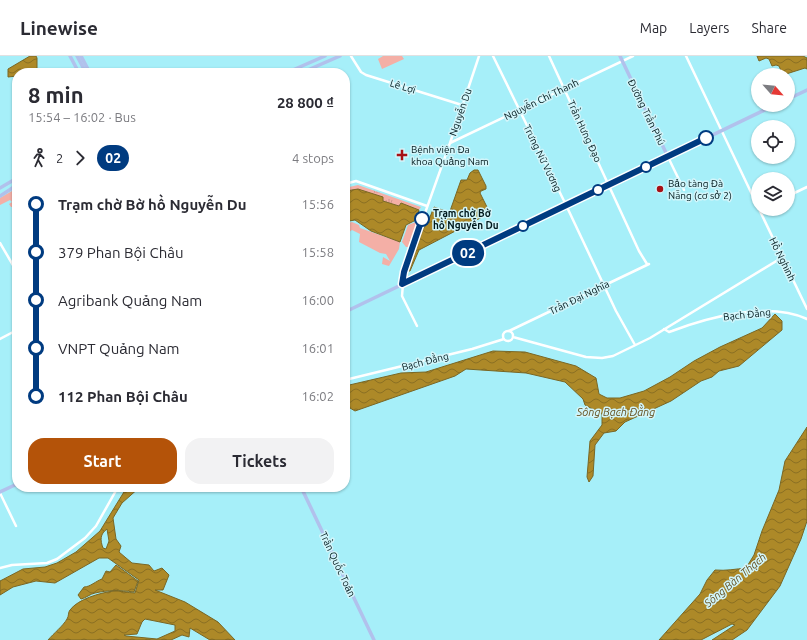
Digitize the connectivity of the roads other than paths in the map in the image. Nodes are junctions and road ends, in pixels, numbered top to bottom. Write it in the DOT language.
graph roads {
  1 [pos="70,56"];
  2 [pos="76,56"];
  3 [pos="81,56"];
  4 [pos="325,56"];
  5 [pos="340,56"];
  6 [pos="351,56"];
  7 [pos="479,56"];
  8 [pos="493,56"];
  9 [pos="549,56"];
  10 [pos="620,56"];
  11 [pos="633,56"];
  12 [pos="686,56"];
  13 [pos="622,61"];
  14 [pos="76,68"];
  15 [pos="82,68"];
  16 [pos="87,68"];
  17 [pos="297,68"];
  18 [pos="312,68"];
  19 [pos="565,88"];
  20 [pos="807,90"];
  21 [pos="795,96"];
  22 [pos="462,105"];
  23 [pos="519,110"];
  24 [pos="760,112"];
  25 [pos="722,130"];
  26 [pos="450,143"];
  27 [pos="668,157"];
  28 [pos="12,181"];
  29 [pos="350,183"];
  30 [pos="609,184"];
  31 [pos="807,187"];
  32 [pos="0,188"];
  33 [pos="12,188"];
  34 [pos="684,190"];
  35 [pos="751,192"];
  36 [pos="795,193"];
  37 [pos="0,196"];
  38 [pos="566,205"];
  39 [pos="427,206"];
  40 [pos="762,216"];
  41 [pos="0,243"];
  42 [pos="783,258"];
  43 [pos="12,263"];
  44 [pos="648,264"];
  45 [pos="402,284"];
  46 [pos="604,285"];
  47 [pos="807,309"];
  48 [pos="350,310"];
  49 [pos="807,319"];
  50 [pos="417,326"];
  51 [pos="664,329"];
  52 [pos="509,331"];
  53 [pos="12,333"];
  54 [pos="513,337"];
  55 [pos="0,339"];
  56 [pos="504,339"];
  57 [pos="635,345"];
  58 [pos="350,379"];
  59 [pos="12,487"];
  60 [pos="115,492"];
  61 [pos="304,492"];
  62 [pos="0,493"];
  63 [pos="16,526"];
  64 [pos="0,568"];
  65 [pos="374,640"];
  1 -- 14 [label="main road"];
  2 -- 15 [label="main road"];
  3 -- 16 [label="main road"];
  4 -- 17 [label="main road"];
  5 -- 18 [label="main road"];
  6 -- 22 [label="street, Lê Lợi"];
  7 -- 22 [label="street, Nguyễn Du"];
  8 -- 23 [label="street, Trưng Nữ Vương"];
  9 -- 19 [label="street, Trần Hưng Đạo"];
  10 -- 13 [label="main road, Đường Trần Phú"];
  11 -- 13 [label="street, Nguyễn Chí Thanh"];
  12 -- 25 [label="street, Hồ Nghinh"];
  13 -- 19 [label="street, Nguyễn Chí Thanh"];
  13 -- 27 [label="main road, Đường Trần Phú"];
  19 -- 23 [label="street, Nguyễn Chí Thanh"];
  19 -- 30 [label="street, Trần Hưng Đạo"];
  20 -- 21 [label="main road"];
  22 -- 26 [label="street, Nguyễn Du"];
  23 -- 26 [label="street, Nguyễn Chí Thanh"];
  23 -- 38 [label="street, Trưng Nữ Vương"];
  24 -- 25 [label="main road"];
  25 -- 27 [label="main road"];
  25 -- 35 [label="street, Hồ Nghinh"];
  26 -- 39 [label="street, Nguyễn Du"];
  27 -- 30 [label="main road"];
  27 -- 34 [label="street, Đường Trần Phú"];
  28 -- 32 [label="main road"];
  29 -- 39 [label="street"];
  30 -- 38 [label="main road"];
  30 -- 44 [label="street, Trần Hưng Đạo"];
  31 -- 36 [label="street"];
  33 -- 37 [label="main road"];
  38 -- 45 [label="main road"];
  38 -- 46 [label="street, Trưng Nữ Vương"];
  39 -- 45 [label="street, Nguyễn Du"];
  40 -- 42 [label="street, Hồ Nghinh"];
  41 -- 43 [label="street"];
  42 -- 47 [label="street, Hồ Nghinh"];
  42 -- 51 [label="street"];
  44 -- 46 [label="street, Trần Đại Nghĩa"];
  45 -- 48 [label="main road"];
  45 -- 50 [label="street, Nguyễn Du"];
  46 -- 52 [label="street, Trần Đại Nghĩa"];
  46 -- 57 [label="street, Trưng Nữ Vương"];
  49 -- 51 [label="street, Bạch Đằng"];
  51 -- 57 [label="street"];
  52 -- 54 [label="street"];
  52 -- 56 [label="street"];
  53 -- 55 [label="street"];
  54 -- 56 [label="street"];
  54 -- 57 [label="street"];
  56 -- 58 [label="street, Bạch Đằng"];
  59 -- 62 [label="main road"];
  60 -- 64 [label="street"];
  61 -- 65 [label="main road, Trần Quốc Toản"];
  62 -- 63 [label="street"];
}
